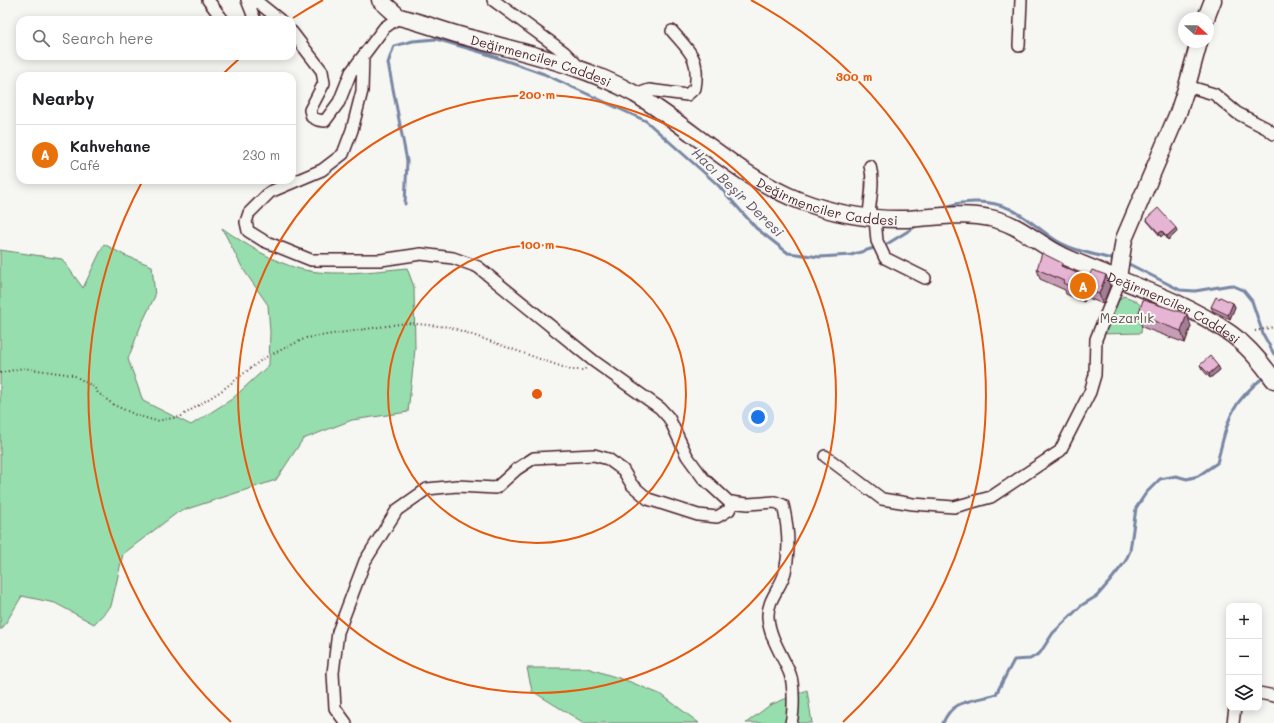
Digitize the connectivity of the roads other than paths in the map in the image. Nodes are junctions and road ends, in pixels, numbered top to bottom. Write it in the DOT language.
graph roads {
  1 [pos="208,0"];
  2 [pos="247,0"];
  3 [pos="255,0"];
  4 [pos="380,0"];
  5 [pos="493,0"];
  6 [pos="1021,0"];
  7 [pos="1213,0"];
  8 [pos="1208,12"];
  9 [pos="220,16"];
  10 [pos="254,16"];
  11 [pos="275,16"];
  12 [pos="399,17"];
  13 [pos="672,30"];
  14 [pos="296,37"];
  15 [pos="1018,46"];
  16 [pos="1198,48"];
  17 [pos="363,56"];
  18 [pos="582,69"];
  19 [pos="1188,86"];
  20 [pos="635,94"];
  21 [pos="1274,134"];
  22 [pos="870,166"];
  23 [pos="296,181"];
  24 [pos="289,184"];
  25 [pos="872,219"];
  26 [pos="1119,276"];
  27 [pos="925,278"];
  28 [pos="1270,375"];
  29 [pos="825,456"];
  30 [pos="733,502"];
  31 [pos="1262,694"];
  32 [pos="1274,696"];
  33 [pos="1235,711"];
  34 [pos="346,723"];
  35 [pos="791,723"];
  36 [pos="1233,723"];
  1 -- 9 [label="street"];
  2 -- 10 [label="street"];
  3 -- 11 [label="street"];
  4 -- 12 [label="main road, Değirmenciler Caddesi"];
  5 -- 18 [label="street"];
  6 -- 15 [label="street"];
  7 -- 8 [label="main road"];
  12 -- 17 [label="street"];
  12 -- 18 [label="main road, Değirmenciler Caddesi"];
  13 -- 20 [label="street"];
  14 -- 17 [label="street"];
  16 -- 19 [label="main road"];
  17 -- 23 [label="street"];
  18 -- 20 [label="main road, Değirmenciler Caddesi"];
  19 -- 21 [label="street"];
  19 -- 26 [label="main road"];
  20 -- 25 [label="main road, Değirmenciler Caddesi"];
  22 -- 25 [label="street"];
  24 -- 30 [label="street"];
  25 -- 26 [label="main road, Değirmenciler Caddesi"];
  25 -- 27 [label="street"];
  26 -- 28 [label="main road, Değirmenciler Caddesi"];
  26 -- 29 [label="street"];
  30 -- 34 [label="street"];
  30 -- 35 [label="street"];
  31 -- 32 [label="street"];
  33 -- 36 [label="street"];
}
